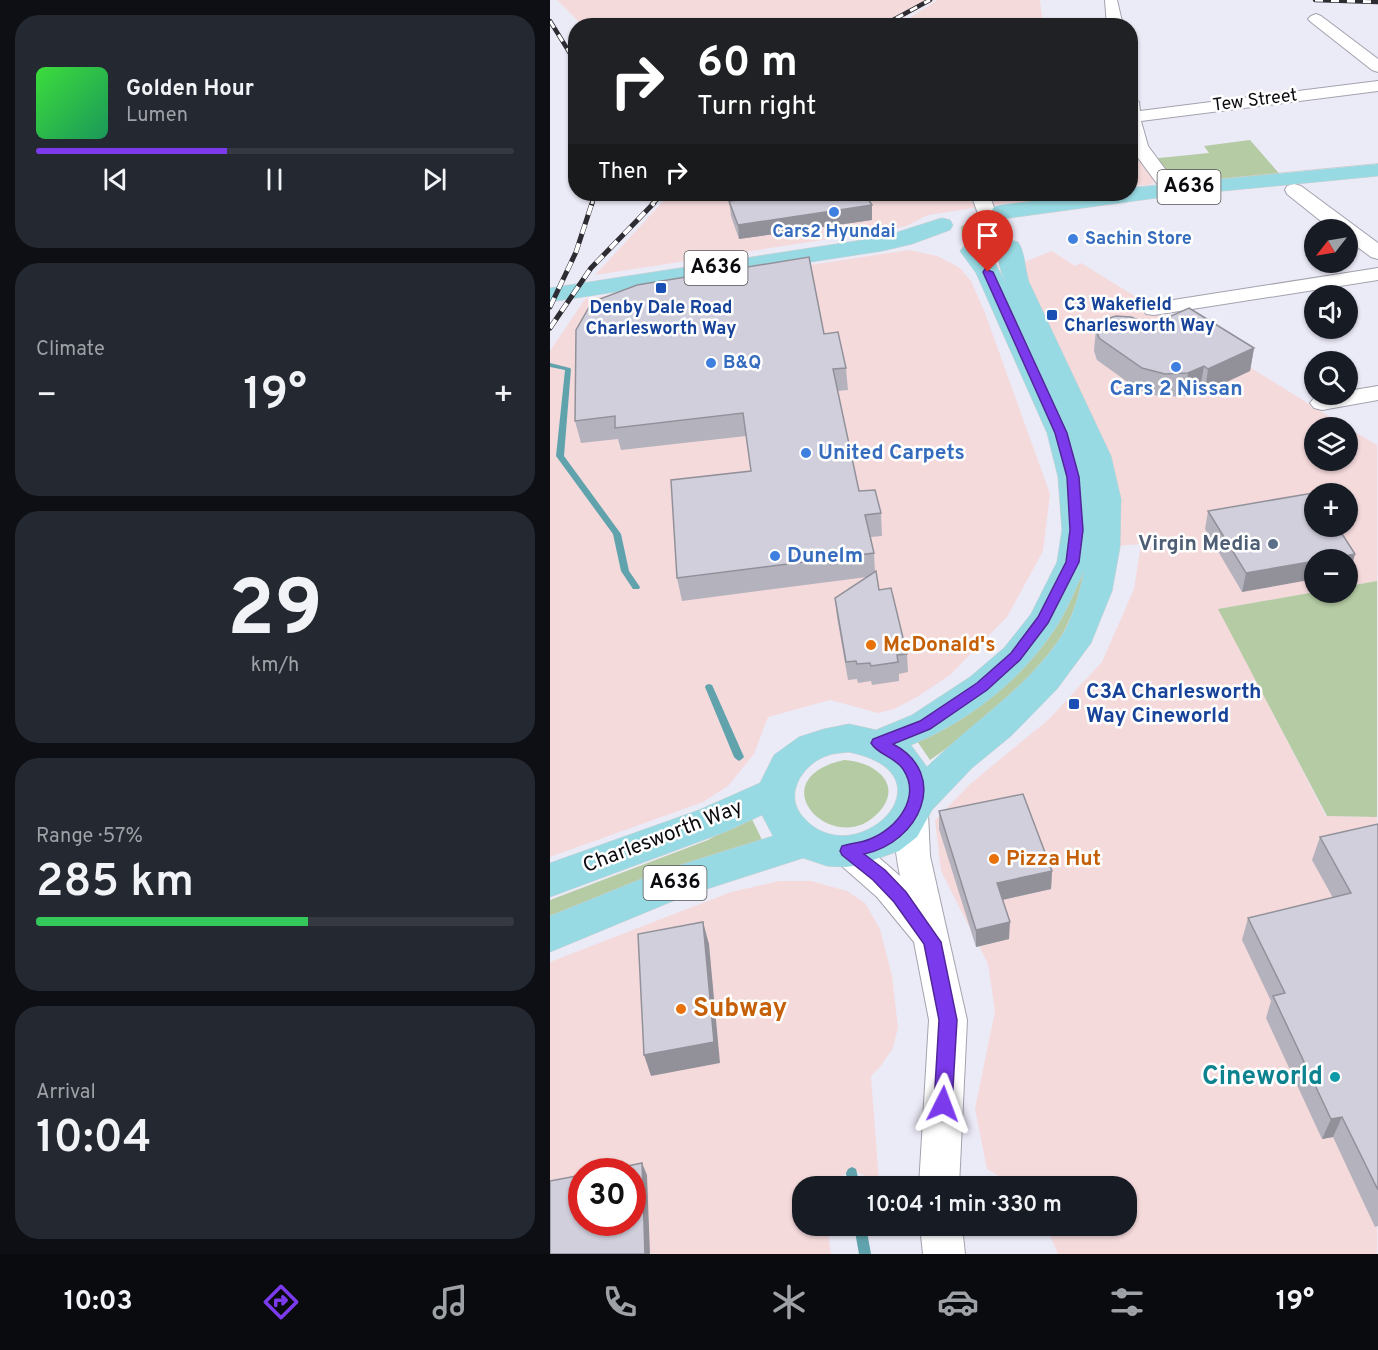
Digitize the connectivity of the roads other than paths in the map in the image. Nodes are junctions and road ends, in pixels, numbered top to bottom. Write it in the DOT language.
graph roads {
  1 [pos="1111,2"];
  2 [pos="1114,18"];
  3 [pos="1316,19"];
  4 [pos="1378,67"];
  5 [pos="1378,86"];
  6 [pos="1138,109"];
  7 [pos="1138,144"];
  8 [pos="1378,170"];
  9 [pos="1378,184"];
  10 [pos="1171,189"];
  11 [pos="1294,190"];
  12 [pos="1138,193"];
  13 [pos="1081,201"];
  14 [pos="968,216"];
  15 [pos="1022,238"];
  16 [pos="1363,239"];
  17 [pos="972,251"];
  18 [pos="1378,274"];
  19 [pos="550,294"];
  20 [pos="1154,309"];
  21 [pos="1378,393"];
  22 [pos="1358,397"];
  23 [pos="879,743"];
  24 [pos="775,793"];
  25 [pos="914,807"];
  26 [pos="803,842"];
  27 [pos="848,851"];
  28 [pos="550,880"];
  29 [pos="550,933"];
  30 [pos="932,942"];
  31 [pos="939,1176"];
  32 [pos="943,1236"];
  33 [pos="944,1254"];
  1 -- 2 [label="street"];
  3 -- 4 [label="street"];
  5 -- 6 [label="street, Tew Street"];
  7 -- 10 [label="street"];
  8 -- 10 [label="main road, A636"];
  9 -- 11 [label="main road, A636"];
  10 -- 12 [label="main road, A636"];
  11 -- 15 [label="main road, A636"];
  11 -- 16 [label="street"];
  13 -- 14 [label="main road, A636"];
  14 -- 15 [label="main road"];
  14 -- 17 [label="main road, A636"];
  14 -- 19 [label="main road, A636"];
  15 -- 17 [label="main road, A636"];
  15 -- 25 [label="main road"];
  17 -- 23 [label="main road"];
  18 -- 20 [label="street"];
  21 -- 22 [label="street"];
  23 -- 24 [label="main road"];
  23 -- 25 [label="main road"];
  24 -- 26 [label="main road"];
  24 -- 28 [label="main road, Charlesworth Way / A636"];
  25 -- 27 [label="main road"];
  25 -- 30 [label="street"];
  26 -- 27 [label="main road"];
  26 -- 29 [label="main road, A636"];
  27 -- 30 [label="street"];
  30 -- 31 [label="street"];
  32 -- 33 [label="street"];
}
